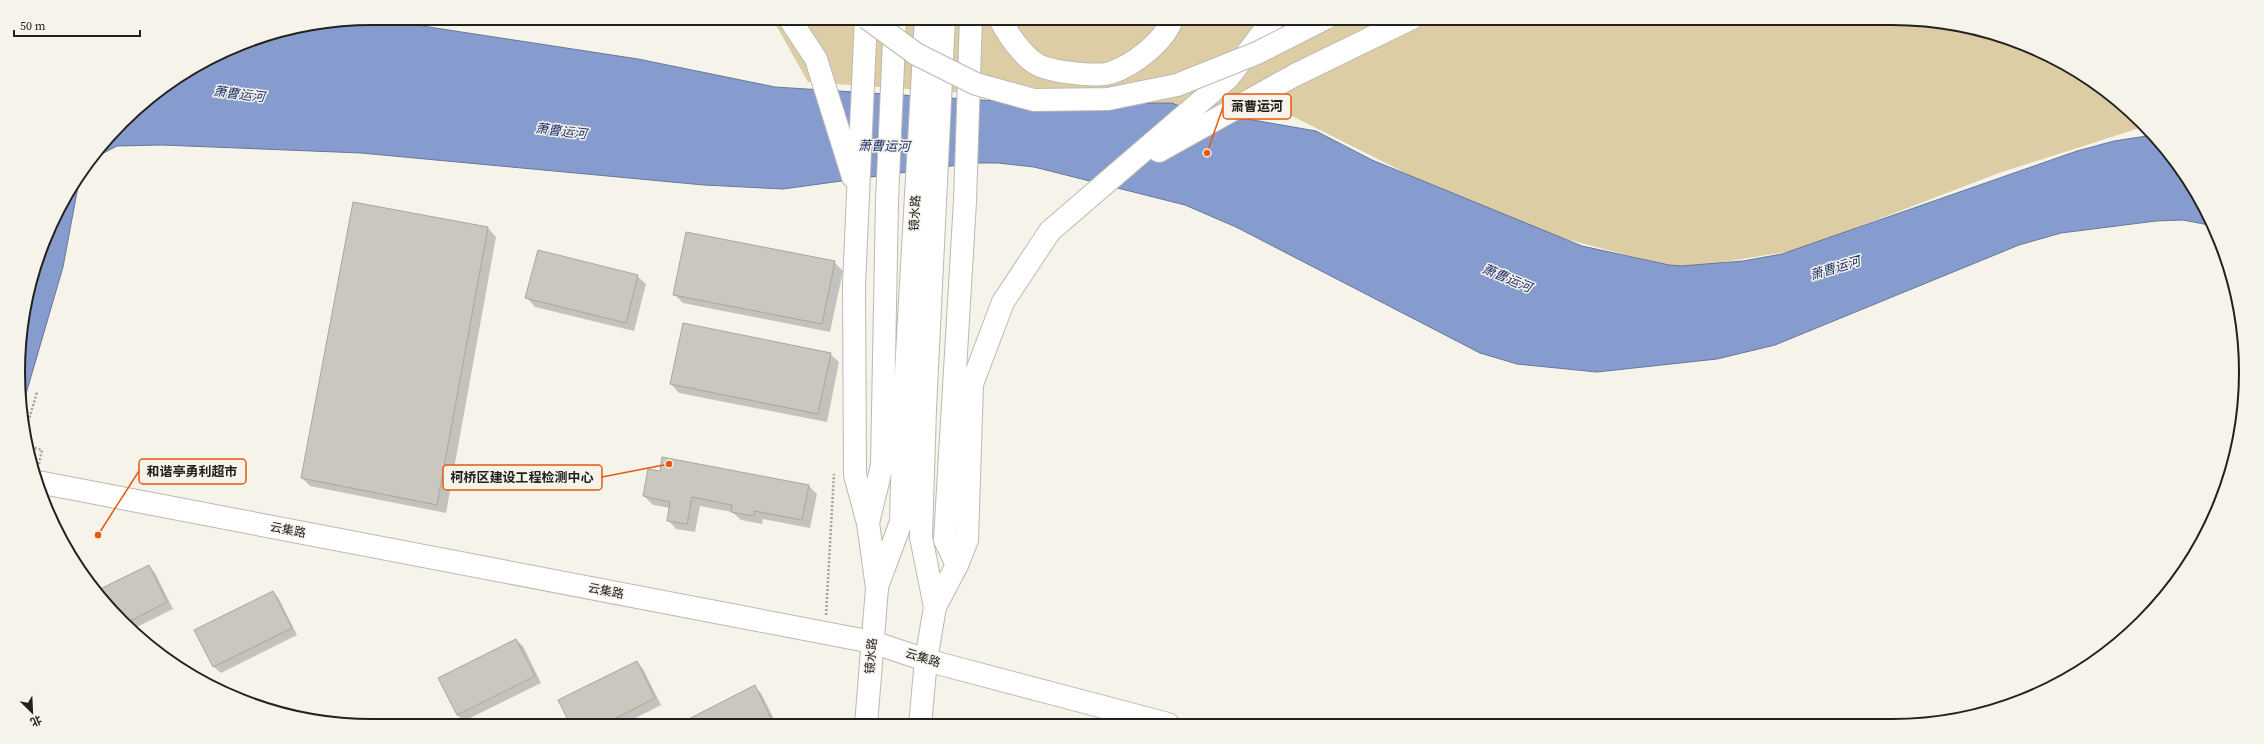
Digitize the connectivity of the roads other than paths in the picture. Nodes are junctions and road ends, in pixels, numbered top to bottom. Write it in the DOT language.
graph roads {
  1 [pos="794,25"];
  2 [pos="867,25"];
  3 [pos="877,25"];
  4 [pos="895,25"];
  5 [pos="926,25"];
  6 [pos="943,25"];
  7 [pos="971,25"];
  8 [pos="1002,25"];
  9 [pos="1170,25"];
  10 [pos="1269,25"];
  11 [pos="1312,25"];
  12 [pos="1398,25"];
  13 [pos="1119,172"];
  14 [pos="858,193"];
  15 [pos="915,408"];
  16 [pos="41,477"];
  17 [pos="868,523"];
  18 [pos="957,565"];
  19 [pos="877,588"];
  20 [pos="935,607"];
  21 [pos="872,642"];
  22 [pos="926,660"];
  23 [pos="866,719"];
  24 [pos="921,719"];
  25 [pos="1149,719"];
  1 -- 14 [label="main road"];
  2 -- 14 [label="main road"];
  3 -- 11 [label="main road, bridge"];
  4 -- 17 [label="main road"];
  5 -- 15 [label="main road, 镜水路"];
  6 -- 15 [label="main road"];
  7 -- 18 [label="main road"];
  8 -- 9 [label="main road"];
  10 -- 13 [label="main road, bridge"];
  12 -- 13 [label="main road"];
  13 -- 18 [label="main road"];
  14 -- 17 [label="main road"];
  15 -- 19 [label="main road"];
  15 -- 20 [label="main road"];
  16 -- 21 [label="main road, 云集路"];
  17 -- 19 [label="main road"];
  18 -- 20 [label="main road"];
  19 -- 21 [label="main road, 镜水路"];
  20 -- 22 [label="main road"];
  21 -- 22 [label="main road, 云集路"];
  21 -- 23 [label="main road, 镜水路"];
  22 -- 24 [label="main road"];
  22 -- 25 [label="main road, 云集路"];
}
